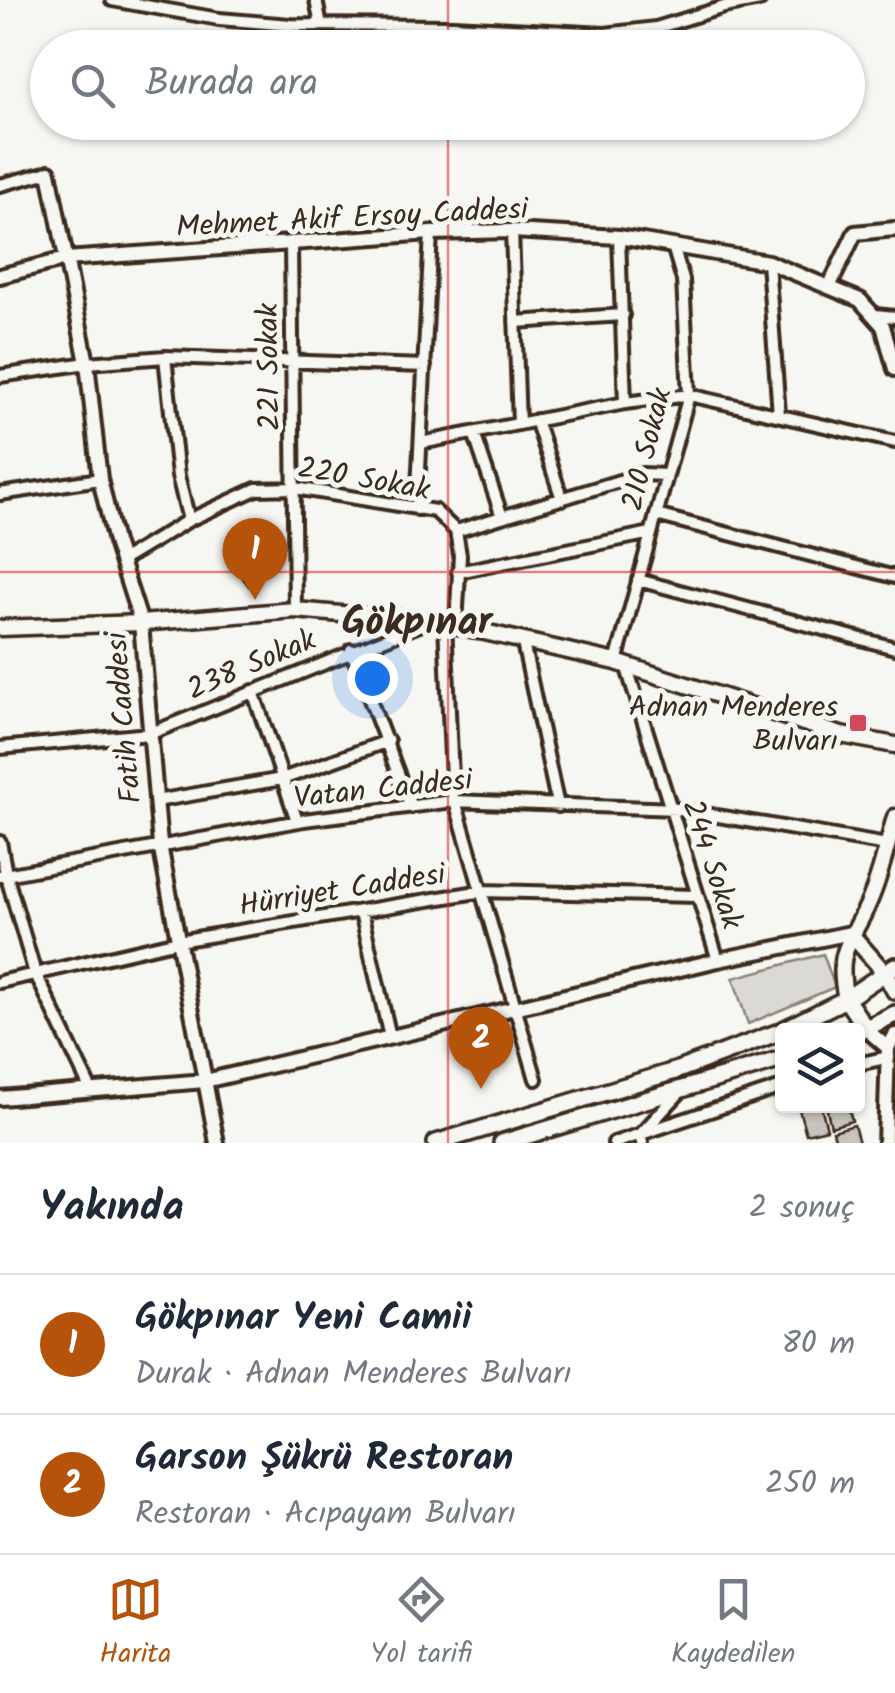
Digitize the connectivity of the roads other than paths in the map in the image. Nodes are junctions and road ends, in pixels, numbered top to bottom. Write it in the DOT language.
graph roads {
  1 [pos="112,0"];
  2 [pos="316,0"];
  3 [pos="760,0"];
  4 [pos="321,25"];
  5 [pos="530,30"];
  6 [pos="639,30"];
  7 [pos="49,172"];
  8 [pos="0,186"];
  9 [pos="512,230"];
  10 [pos="895,230"];
  11 [pos="431,233"];
  12 [pos="619,237"];
  13 [pos="291,242"];
  14 [pos="673,246"];
  15 [pos="66,260"];
  16 [pos="768,262"];
  17 [pos="0,276"];
  18 [pos="829,287"];
  19 [pos="622,315"];
  20 [pos="875,316"];
  21 [pos="895,318"];
  22 [pos="515,322"];
  23 [pos="165,357"];
  24 [pos="293,361"];
  25 [pos="86,363"];
  26 [pos="426,366"];
  27 [pos="895,369"];
  28 [pos="0,376"];
  29 [pos="689,395"];
  30 [pos="625,402"];
  31 [pos="779,416"];
  32 [pos="536,420"];
  33 [pos="519,424"];
  34 [pos="474,433"];
  35 [pos="895,442"];
  36 [pos="421,443"];
  37 [pos="667,474"];
  38 [pos="100,479"];
  39 [pos="295,488"];
  40 [pos="0,494"];
  41 [pos="562,499"];
  42 [pos="418,509"];
  43 [pos="656,515"];
  44 [pos="502,517"];
  45 [pos="189,520"];
  46 [pos="456,531"];
  47 [pos="651,534"];
  48 [pos="121,561"];
  49 [pos="458,572"];
  50 [pos="895,577"];
  51 [pos="638,580"];
  52 [pos="295,610"];
  53 [pos="141,623"];
  54 [pos="443,623"];
  55 [pos="0,628"];
  56 [pos="523,644"];
  57 [pos="895,648"];
  58 [pos="351,650"];
  59 [pos="622,665"];
  60 [pos="253,691"];
  61 [pos="149,734"];
  62 [pos="388,741"];
  63 [pos="895,746"];
  64 [pos="0,748"];
  65 [pos="282,779"];
  66 [pos="454,801"];
  67 [pos="156,802"];
  68 [pos="411,806"];
  69 [pos="558,806"];
  70 [pos="669,809"];
  71 [pos="895,817"];
  72 [pos="297,821"];
  73 [pos="0,842"];
  74 [pos="160,844"];
  75 [pos="887,846"];
  76 [pos="3,875"];
  77 [pos="483,891"];
  78 [pos="697,896"];
  79 [pos="360,912"];
  80 [pos="851,934"];
  81 [pos="178,942"];
  82 [pos="718,960"];
  83 [pos="890,969"];
  84 [pos="36,974"];
  85 [pos="0,982"];
  86 [pos="895,991"];
  87 [pos="846,999"];
  88 [pos="515,1008"];
  89 [pos="895,1014"];
  90 [pos="799,1023"];
  91 [pos="858,1023"];
  92 [pos="865,1029"];
  93 [pos="865,1033"];
  94 [pos="775,1034"];
  95 [pos="390,1038"];
  96 [pos="891,1047"];
  97 [pos="865,1060"];
  98 [pos="775,1061"];
  99 [pos="536,1079"];
  100 [pos="205,1082"];
  101 [pos="91,1090"];
  102 [pos="775,1090"];
  103 [pos="681,1092"];
  104 [pos="0,1098"];
  105 [pos="641,1139"];
  106 [pos="217,1143"];
  107 [pos="436,1143"];
  108 [pos="502,1143"];
  109 [pos="614,1143"];
  110 [pos="885,1143"];
  1 -- 4 [label="street"];
  2 -- 4 [label="street"];
  3 -- 6 [label="street"];
  4 -- 5 [label="street"];
  7 -- 8 [label="street"];
  7 -- 15 [label="street, Fatih Caddesi"];
  9 -- 11 [label="street, Mehmet Akif Ersoy Caddesi"];
  9 -- 12 [label="street, Mehmet Akif Ersoy Caddesi"];
  9 -- 22 [label="street"];
  10 -- 18 [label="street"];
  11 -- 13 [label="street, Mehmet Akif Ersoy Caddesi"];
  11 -- 26 [label="street"];
  12 -- 14 [label="street, Mehmet Akif Ersoy Caddesi"];
  12 -- 19 [label="street"];
  13 -- 15 [label="street, Mehmet Akif Ersoy Caddesi"];
  13 -- 24 [label="street, 221 Sokak"];
  14 -- 16 [label="street, Mehmet Akif Ersoy Caddesi"];
  14 -- 29 [label="street, 210 Sokak"];
  15 -- 17 [label="street, Mehmet Akif Ersoy Caddesi"];
  15 -- 25 [label="street, Fatih Caddesi"];
  16 -- 18 [label="street, Mehmet Akif Ersoy Caddesi"];
  16 -- 31 [label="street"];
  18 -- 20 [label="street, Mehmet Akif Ersoy Caddesi"];
  19 -- 22 [label="street"];
  19 -- 30 [label="street"];
  20 -- 21 [label="street"];
  20 -- 27 [label="street"];
  22 -- 33 [label="street"];
  23 -- 24 [label="street"];
  23 -- 25 [label="street"];
  23 -- 45 [label="street"];
  24 -- 26 [label="street"];
  24 -- 39 [label="street, 221 Sokak"];
  25 -- 28 [label="street"];
  25 -- 38 [label="street, Fatih Caddesi"];
  26 -- 36 [label="street"];
  29 -- 30 [label="street"];
  29 -- 31 [label="street"];
  29 -- 37 [label="street, 210 Sokak"];
  30 -- 32 [label="street"];
  31 -- 35 [label="street"];
  32 -- 33 [label="street"];
  32 -- 41 [label="street"];
  33 -- 34 [label="street"];
  34 -- 36 [label="street"];
  34 -- 44 [label="street"];
  36 -- 42 [label="street"];
  37 -- 41 [label="street"];
  37 -- 43 [label="street, 210 Sokak"];
  38 -- 40 [label="street"];
  38 -- 48 [label="street, Fatih Caddesi"];
  39 -- 42 [label="street, 220 Sokak"];
  39 -- 45 [label="street, 220 Sokak"];
  39 -- 52 [label="street, 221 Sokak"];
  41 -- 44 [label="street"];
  42 -- 46 [label="street, 220 Sokak"];
  43 -- 47 [label="street, 210 Sokak"];
  43 -- 50 [label="street"];
  44 -- 46 [label="street"];
  45 -- 48 [label="street, 220 Sokak"];
  46 -- 49 [label="street, 220 Sokak"];
  47 -- 49 [label="street"];
  47 -- 51 [label="street, 210 Sokak"];
  48 -- 53 [label="street, Fatih Caddesi"];
  49 -- 54 [label="street, 220 Sokak"];
  51 -- 57 [label="street"];
  51 -- 59 [label="street, 210 Sokak"];
  52 -- 53 [label="main road"];
  52 -- 54 [label="main road"];
  53 -- 55 [label="main road"];
  53 -- 61 [label="street, Fatih Caddesi"];
  54 -- 56 [label="main road"];
  54 -- 58 [label="street, 238 Sokak"];
  54 -- 66 [label="street, 220 Sokak"];
  56 -- 59 [label="main road"];
  56 -- 69 [label="street"];
  58 -- 60 [label="street, 238 Sokak"];
  58 -- 62 [label="street"];
  59 -- 63 [label="main road"];
  59 -- 70 [label="street, 244 Sokak"];
  60 -- 61 [label="street, 238 Sokak"];
  60 -- 65 [label="street"];
  61 -- 64 [label="street, 238 Sokak"];
  61 -- 67 [label="street, Fatih Caddesi"];
  62 -- 65 [label="street"];
  62 -- 68 [label="street"];
  65 -- 67 [label="street"];
  65 -- 72 [label="street"];
  66 -- 68 [label="street, Vatan Caddesi"];
  66 -- 69 [label="street, Vatan Caddesi"];
  66 -- 77 [label="street, 220 Sokak"];
  67 -- 74 [label="street, Fatih Caddesi"];
  68 -- 72 [label="street, Vatan Caddesi"];
  69 -- 70 [label="street, Vatan Caddesi"];
  70 -- 75 [label="street, Vatan Caddesi"];
  70 -- 78 [label="street, 244 Sokak"];
  71 -- 75 [label="main road"];
  72 -- 74 [label="street, Vatan Caddesi"];
  73 -- 76 [label="street"];
  74 -- 76 [label="street, Vatan Caddesi"];
  74 -- 81 [label="street, Fatih Caddesi"];
  75 -- 80 [label="main road"];
  76 -- 84 [label="street"];
  77 -- 78 [label="street, Hürriyet Caddesi"];
  77 -- 79 [label="street, Hürriyet Caddesi"];
  77 -- 88 [label="street, 220 Sokak"];
  78 -- 82 [label="street, 244 Sokak"];
  79 -- 81 [label="street, Hürriyet Caddesi"];
  79 -- 95 [label="street"];
  80 -- 82 [label="street"];
  80 -- 83 [label="main road"];
  80 -- 87 [label="main road"];
  81 -- 84 [label="street, Hürriyet Caddesi"];
  81 -- 100 [label="street, Fatih Caddesi"];
  82 -- 88 [label="street"];
  83 -- 86 [label="main road"];
  83 -- 87 [label="main road"];
  84 -- 85 [label="street, Hürriyet Caddesi"];
  84 -- 101 [label="street"];
  87 -- 90 [label="main road"];
  87 -- 91 [label="main road"];
  88 -- 95 [label="street"];
  88 -- 99 [label="street, 220 Sokak"];
  89 -- 92 [label="main road"];
  93 -- 96 [label="street"];
  94 -- 107 [label="main road"];
  95 -- 100 [label="street"];
  96 -- 97 [label="street"];
  96 -- 110 [label="street"];
  98 -- 103 [label="main road"];
  100 -- 101 [label="street"];
  100 -- 106 [label="street, Fatih Caddesi"];
  101 -- 104 [label="street"];
  102 -- 105 [label="street"];
  103 -- 105 [label="street"];
  103 -- 108 [label="main road"];
  105 -- 109 [label="street"];
}
